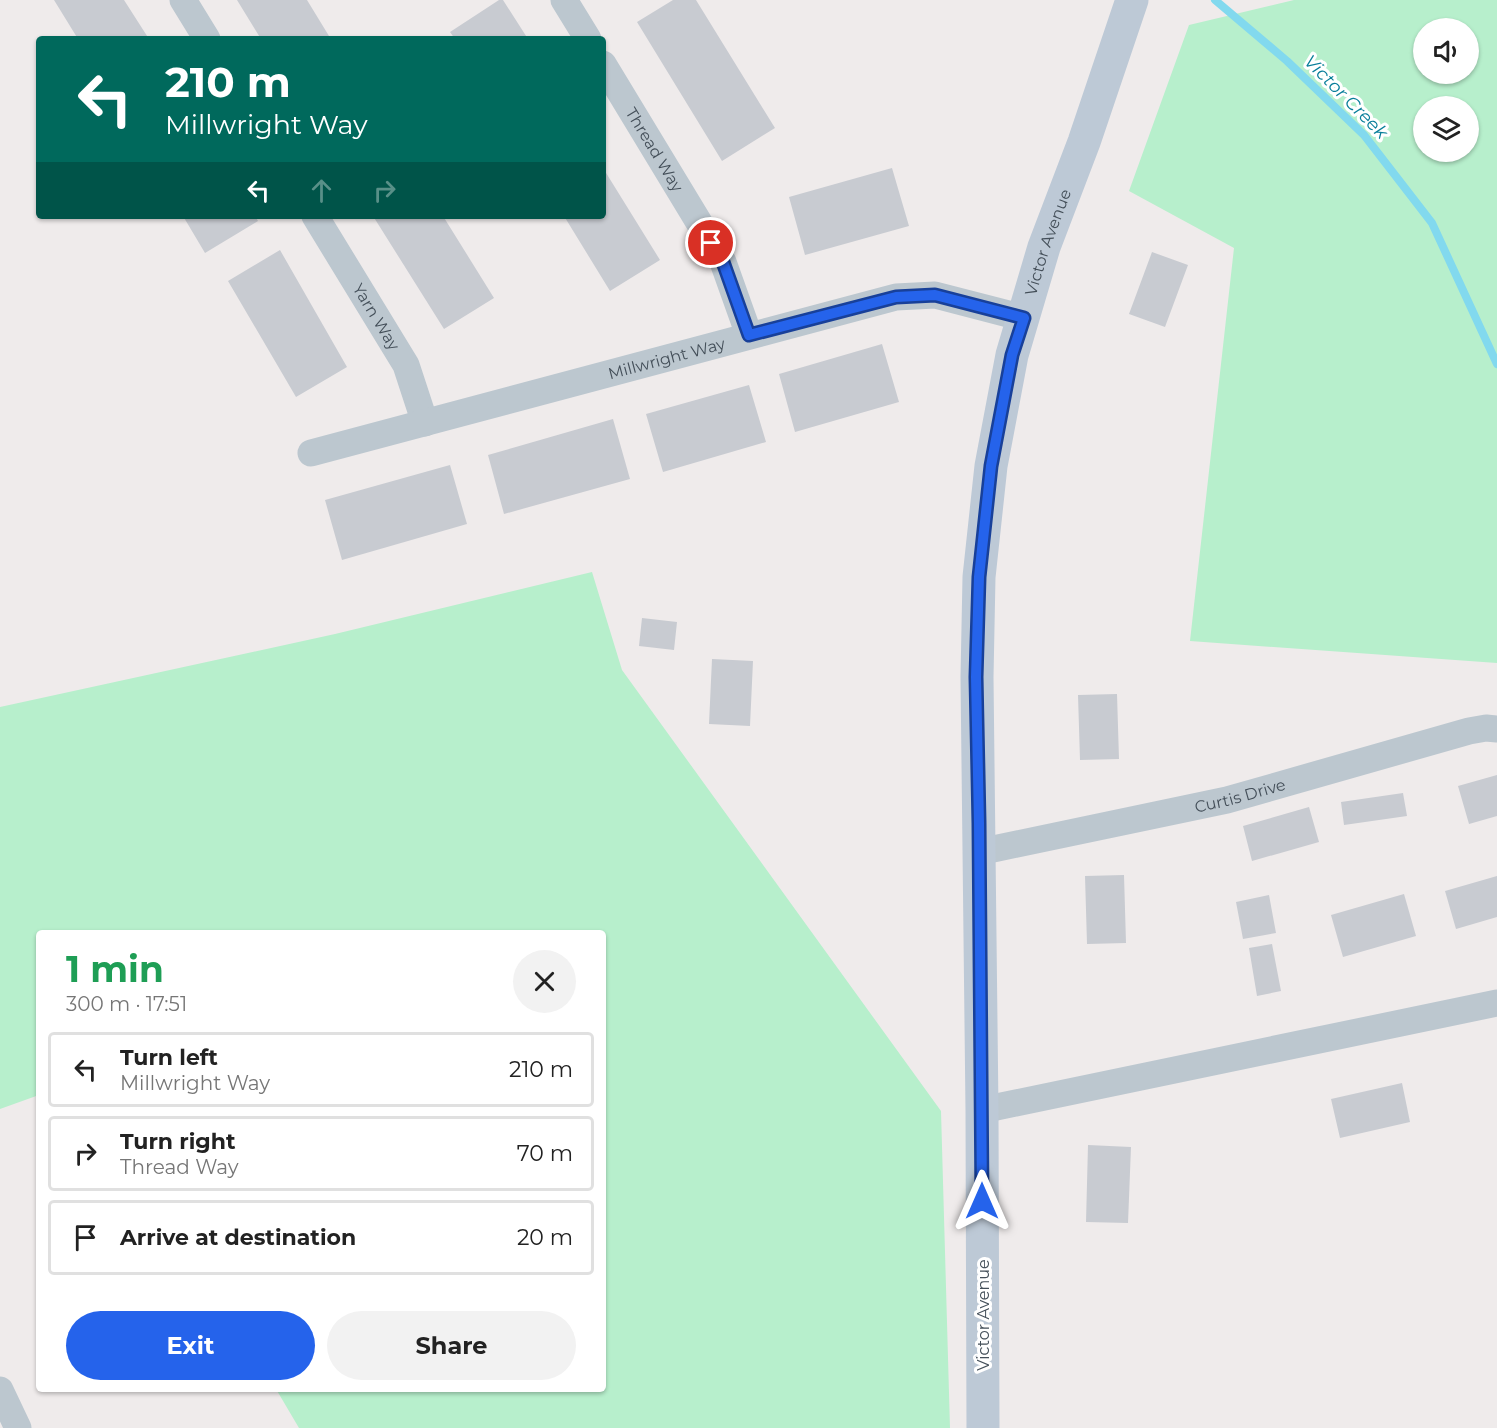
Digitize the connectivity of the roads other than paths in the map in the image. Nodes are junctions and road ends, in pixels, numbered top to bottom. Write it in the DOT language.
graph roads {
  1 [pos="183,0"];
  2 [pos="564,0"];
  3 [pos="1132,0"];
  4 [pos="205,36"];
  5 [pos="586,36"];
  6 [pos="606,69"];
  7 [pos="317,219"];
  8 [pos="1024,318"];
  9 [pos="749,335"];
  10 [pos="425,423"];
  11 [pos="310,453"];
  12 [pos="1497,729"];
  13 [pos="979,852"];
  14 [pos="1497,1003"];
  15 [pos="982,1110"];
  16 [pos="0,1390"];
  17 [pos="18,1428"];
  18 [pos="983,1428"];
  1 -- 4 [label="street"];
  2 -- 5 [label="street"];
  3 -- 8 [label="street, Victor Avenue"];
  6 -- 9 [label="street, Thread Way"];
  7 -- 10 [label="street, Yarn Way"];
  8 -- 9 [label="street, Millwright Way"];
  8 -- 13 [label="street, Victor Avenue"];
  9 -- 10 [label="street, Millwright Way"];
  10 -- 11 [label="street, Millwright Way"];
  12 -- 13 [label="street, Curtis Drive"];
  13 -- 15 [label="street, Victor Avenue"];
  14 -- 15 [label="street"];
  15 -- 18 [label="street, Victor Avenue"];
  16 -- 17 [label="street"];
}
